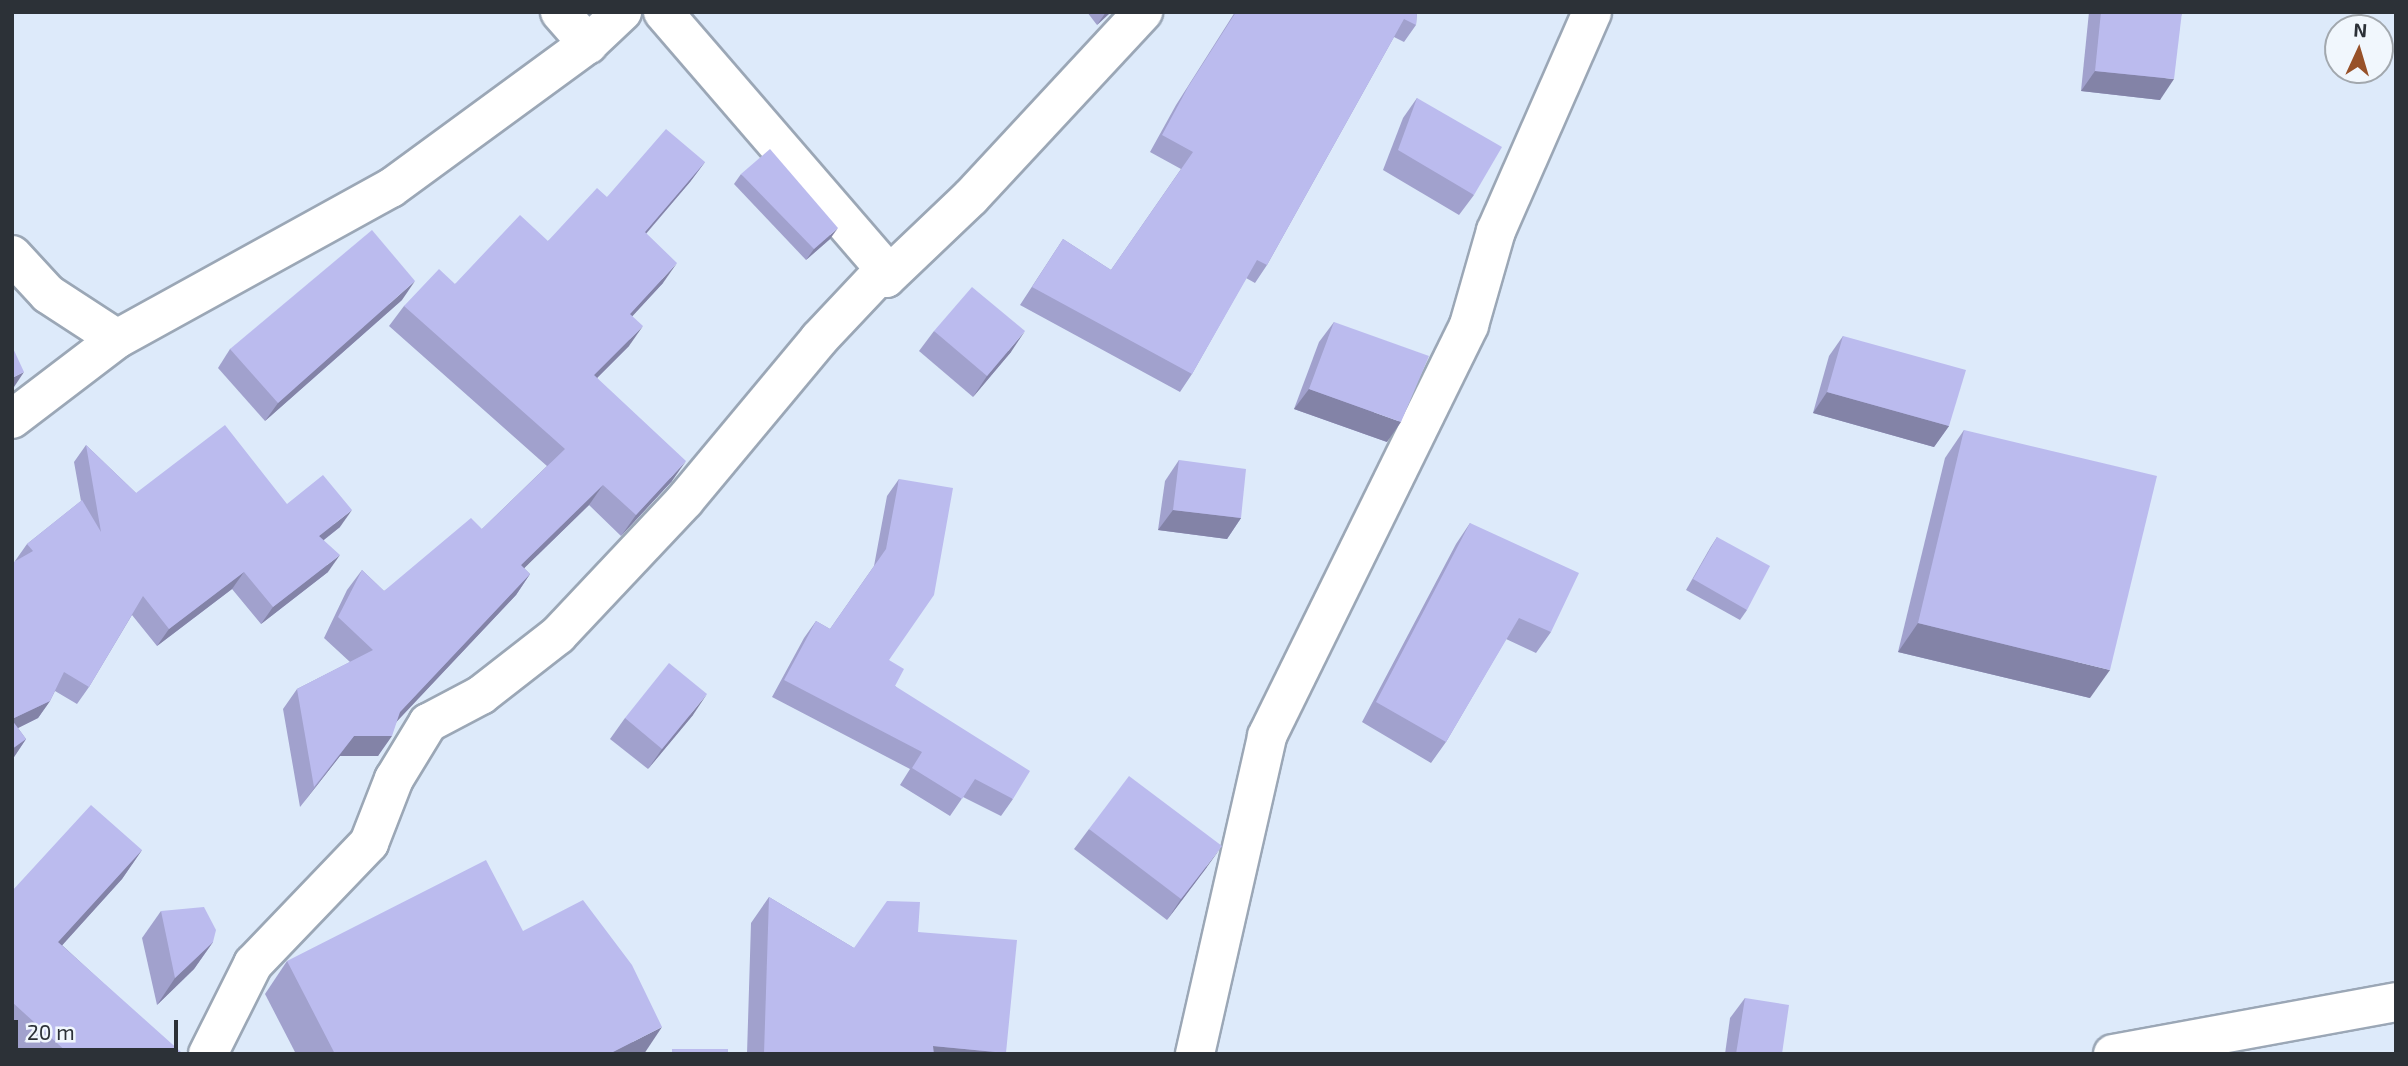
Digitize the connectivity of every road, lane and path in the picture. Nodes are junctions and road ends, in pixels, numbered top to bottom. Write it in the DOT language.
graph roads {
  1 [pos="560,12"];
  2 [pos="622,12"];
  3 [pos="663,12"];
  4 [pos="1143,12"];
  5 [pos="1592,12"];
  6 [pos="588,44"];
  7 [pos="12,255"];
  8 [pos="885,269"];
  9 [pos="30,294"];
  10 [pos="117,339"];
  11 [pos="12,419"];
  12 [pos="2396,1002"];
  13 [pos="208,1054"];
  14 [pos="1195,1054"];
  15 [pos="2113,1054"];
  1 -- 6 [label="street"];
  2 -- 6 [label="street"];
  3 -- 8 [label="street"];
  4 -- 8 [label="street"];
  5 -- 14 [label="street"];
  6 -- 10 [label="street"];
  7 -- 9 [label="street"];
  8 -- 13 [label="street"];
  9 -- 10 [label="street"];
  10 -- 11 [label="street"];
  12 -- 15 [label="street"];
}
